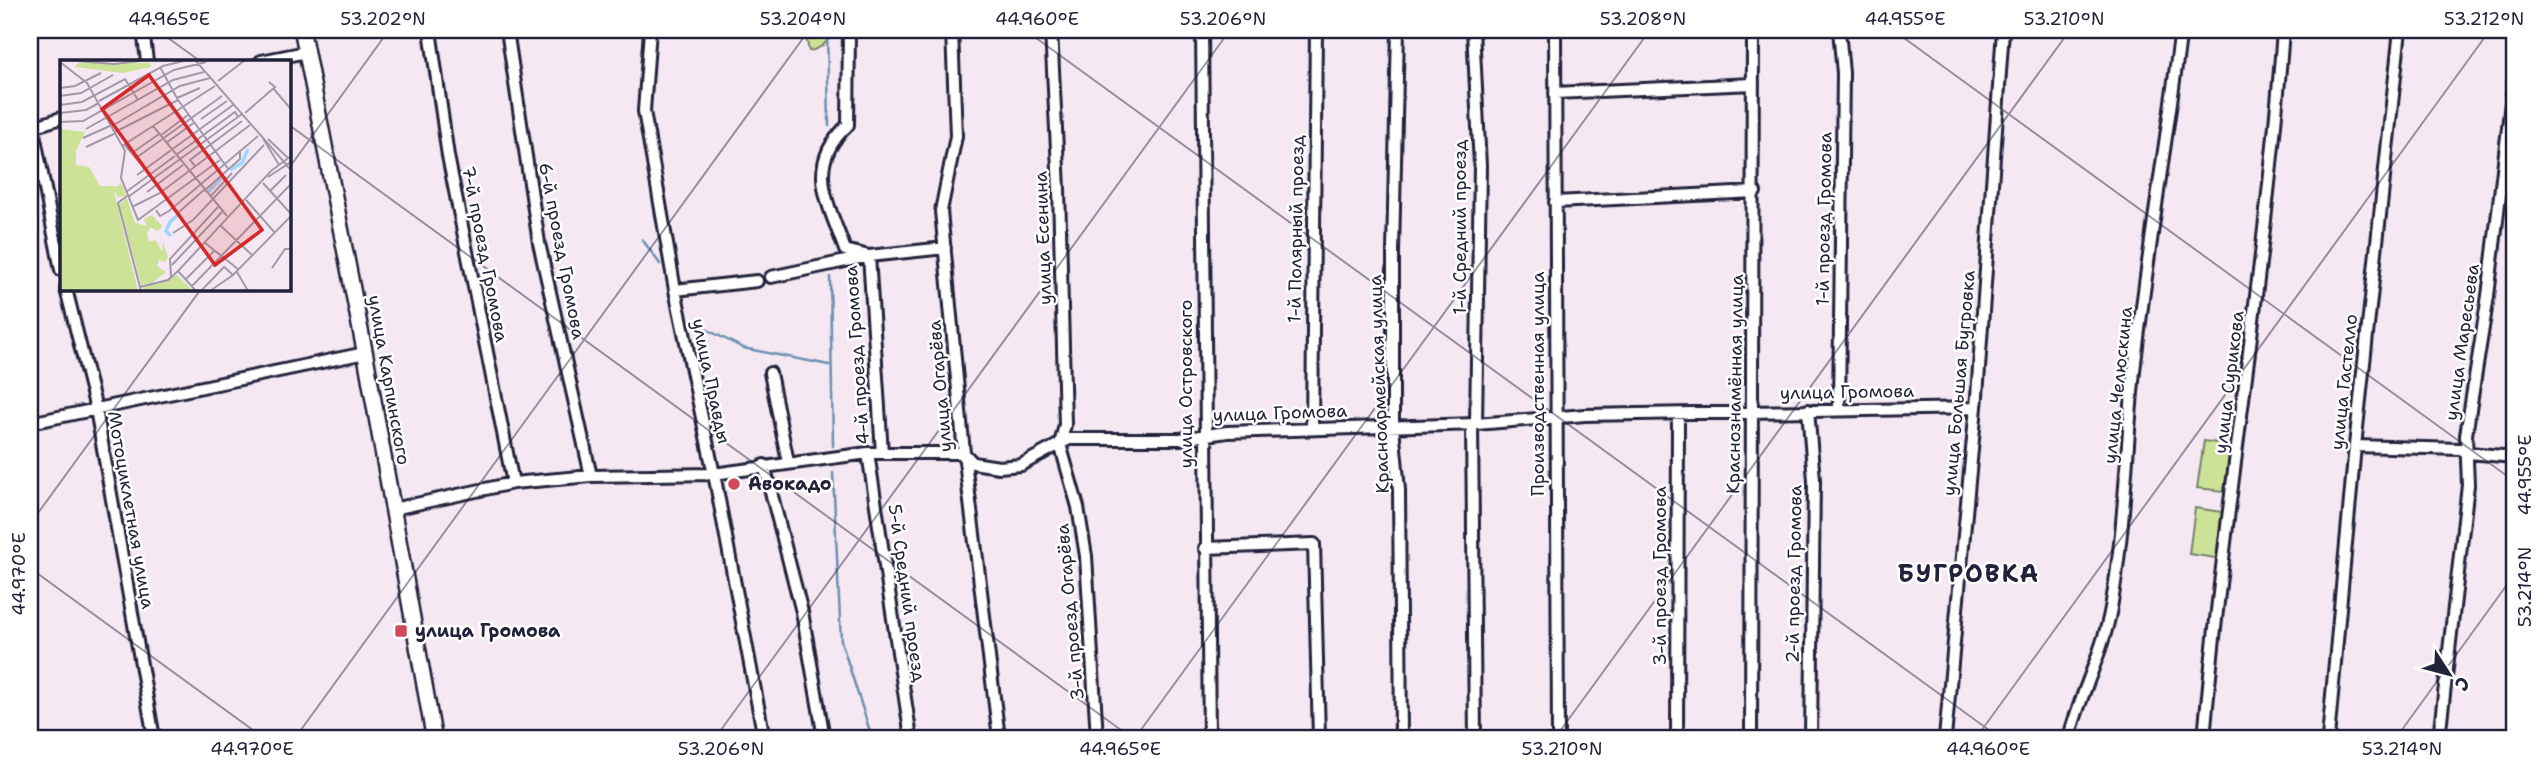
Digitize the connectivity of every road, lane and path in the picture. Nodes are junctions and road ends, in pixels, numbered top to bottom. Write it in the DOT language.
graph roads {
  1 [pos="143,30"];
  2 [pos="302,30"];
  3 [pos="430,30"];
  4 [pos="507,30"];
  5 [pos="650,30"];
  6 [pos="849,30"];
  7 [pos="952,30"];
  8 [pos="1051,30"];
  9 [pos="1202,30"];
  10 [pos="1316,30"];
  11 [pos="1398,30"];
  12 [pos="1473,30"];
  13 [pos="1555,30"];
  14 [pos="1754,30"];
  15 [pos="1839,30"];
  16 [pos="2003,30"];
  17 [pos="2181,30"];
  18 [pos="2284,30"];
  19 [pos="2400,30"];
  20 [pos="306,52"];
  21 [pos="147,60"];
  22 [pos="266,60"];
  23 [pos="2514,77"];
  24 [pos="1753,83"];
  25 [pos="1555,93"];
  26 [pos="30,113"];
  27 [pos="60,118"];
  28 [pos="31,127"];
  29 [pos="1755,192"];
  30 [pos="1555,202"];
  31 [pos="945,248"];
  32 [pos="869,256"];
  33 [pos="60,265"];
  34 [pos="771,277"];
  35 [pos="757,281"];
  36 [pos="66,290"];
  37 [pos="675,290"];
  38 [pos="365,353"];
  39 [pos="770,373"];
  40 [pos="1839,408"];
  41 [pos="1976,408"];
  42 [pos="96,410"];
  43 [pos="1808,410"];
  44 [pos="1752,411"];
  45 [pos="1678,414"];
  46 [pos="1555,419"];
  47 [pos="30,423"];
  48 [pos="1474,424"];
  49 [pos="1394,426"];
  50 [pos="1312,429"];
  51 [pos="1204,434"];
  52 [pos="1060,444"];
  53 [pos="2355,446"];
  54 [pos="868,453"];
  55 [pos="882,453"];
  56 [pos="964,453"];
  57 [pos="2469,453"];
  58 [pos="2514,457"];
  59 [pos="788,461"];
  60 [pos="764,465"];
  61 [pos="713,474"];
  62 [pos="592,476"];
  63 [pos="513,483"];
  64 [pos="393,509"];
  65 [pos="1205,548"];
  66 [pos="155,738"];
  67 [pos="434,738"];
  68 [pos="764,738"];
  69 [pos="824,738"];
  70 [pos="911,738"];
  71 [pos="999,738"];
  72 [pos="1097,738"];
  73 [pos="1209,738"];
  74 [pos="1319,738"];
  75 [pos="1401,738"];
  76 [pos="1475,738"];
  77 [pos="1559,738"];
  78 [pos="1677,738"];
  79 [pos="1751,738"];
  80 [pos="1811,738"];
  81 [pos="1945,738"];
  82 [pos="2069,738"];
  83 [pos="2204,738"];
  84 [pos="2328,738"];
  85 [pos="2439,738"];
  1 -- 21 [label="street"];
  2 -- 20 [label="main road, улица Карпинского"];
  3 -- 63 [label="street, 7-й проезд Громова"];
  4 -- 62 [label="street, 6-й проезд Громова"];
  5 -- 37 [label="street, улица Правды"];
  6 -- 32 [label="street, 4-й проезд Громова"];
  7 -- 31 [label="street, улица Огарёва"];
  8 -- 52 [label="street, улица Есенина"];
  9 -- 51 [label="street, улица Островского"];
  10 -- 50 [label="street, 1-й Полярный проезд"];
  11 -- 49 [label="street, Красноармейская улица"];
  12 -- 48 [label="street, 1-й Средний проезд"];
  13 -- 25 [label="street, Производственная улица"];
  14 -- 24 [label="street, Краснознамённая улица"];
  15 -- 40 [label="street, 1-й проезд Громова"];
  16 -- 41 [label="street, улица Большая Бугровка"];
  17 -- 82 [label="street, улица Челюскина"];
  18 -- 83 [label="street, улица Сурикова"];
  19 -- 53 [label="street, улица Гастелло"];
  20 -- 22 [label="street"];
  20 -- 38 [label="main road, улица Карпинского"];
  23 -- 57 [label="street, улица Маресьева"];
  24 -- 25 [label="street"];
  24 -- 29 [label="street, Краснознамённая улица"];
  25 -- 30 [label="street, Производственная улица"];
  26 -- 28 [label="street"];
  27 -- 28 [label="street"];
  28 -- 33 [label="street"];
  29 -- 30 [label="street"];
  29 -- 44 [label="street, Краснознамённая улица"];
  30 -- 46 [label="street, Производственная улица"];
  31 -- 32 [label="street"];
  31 -- 56 [label="street, улица Огарёва"];
  32 -- 34 [label="street"];
  32 -- 55 [label="street, 4-й проезд Громова"];
  35 -- 37 [label="street"];
  36 -- 42 [label="street, Мотоциклетная улица"];
  37 -- 61 [label="street, улица Правды"];
  38 -- 42 [label="street"];
  38 -- 64 [label="main road, улица Карпинского"];
  39 -- 59 [label="street"];
  40 -- 41 [label="street, улица Громова"];
  40 -- 43 [label="street, улица Громова"];
  41 -- 81 [label="street, улица Большая Бугровка"];
  42 -- 47 [label="street"];
  42 -- 66 [label="street, Мотоциклетная улица"];
  43 -- 44 [label="street, улица Громова"];
  43 -- 80 [label="street, 2-й проезд Громова"];
  44 -- 45 [label="street, улица Громова"];
  44 -- 79 [label="street, Краснознамённая улица"];
  45 -- 46 [label="street, улица Громова"];
  45 -- 78 [label="street, 3-й проезд Громова"];
  46 -- 48 [label="street, улица Громова"];
  46 -- 77 [label="street, Производственная улица"];
  48 -- 49 [label="street, улица Громова"];
  48 -- 76 [label="street, 1-й Средний проезд"];
  49 -- 50 [label="street, улица Громова"];
  49 -- 75 [label="street, Красноармейская улица"];
  50 -- 51 [label="street, улица Громова"];
  51 -- 52 [label="street, улица Громова"];
  51 -- 65 [label="street, улица Островского"];
  52 -- 56 [label="street, улица Громова"];
  52 -- 72 [label="street, 3-й проезд Огарёва"];
  53 -- 57 [label="street"];
  53 -- 84 [label="street, улица Гастелло"];
  54 -- 55 [label="street, улица Громова"];
  54 -- 59 [label="street, улица Громова"];
  54 -- 70 [label="street, 5-й Средний проезд"];
  55 -- 56 [label="street, улица Громова"];
  56 -- 71 [label="street, улица Огарёва"];
  57 -- 58 [label="street"];
  57 -- 85 [label="street, улица Маресьева"];
  59 -- 60 [label="street, улица Громова"];
  60 -- 61 [label="street, улица Громова"];
  60 -- 69 [label="street"];
  61 -- 62 [label="street, улица Громова"];
  61 -- 68 [label="street, улица Правды"];
  62 -- 63 [label="street, улица Громова"];
  63 -- 64 [label="street, улица Громова"];
  64 -- 67 [label="main road, улица Карпинского"];
  65 -- 73 [label="street, улица Островского"];
  65 -- 74 [label="street"];
}
